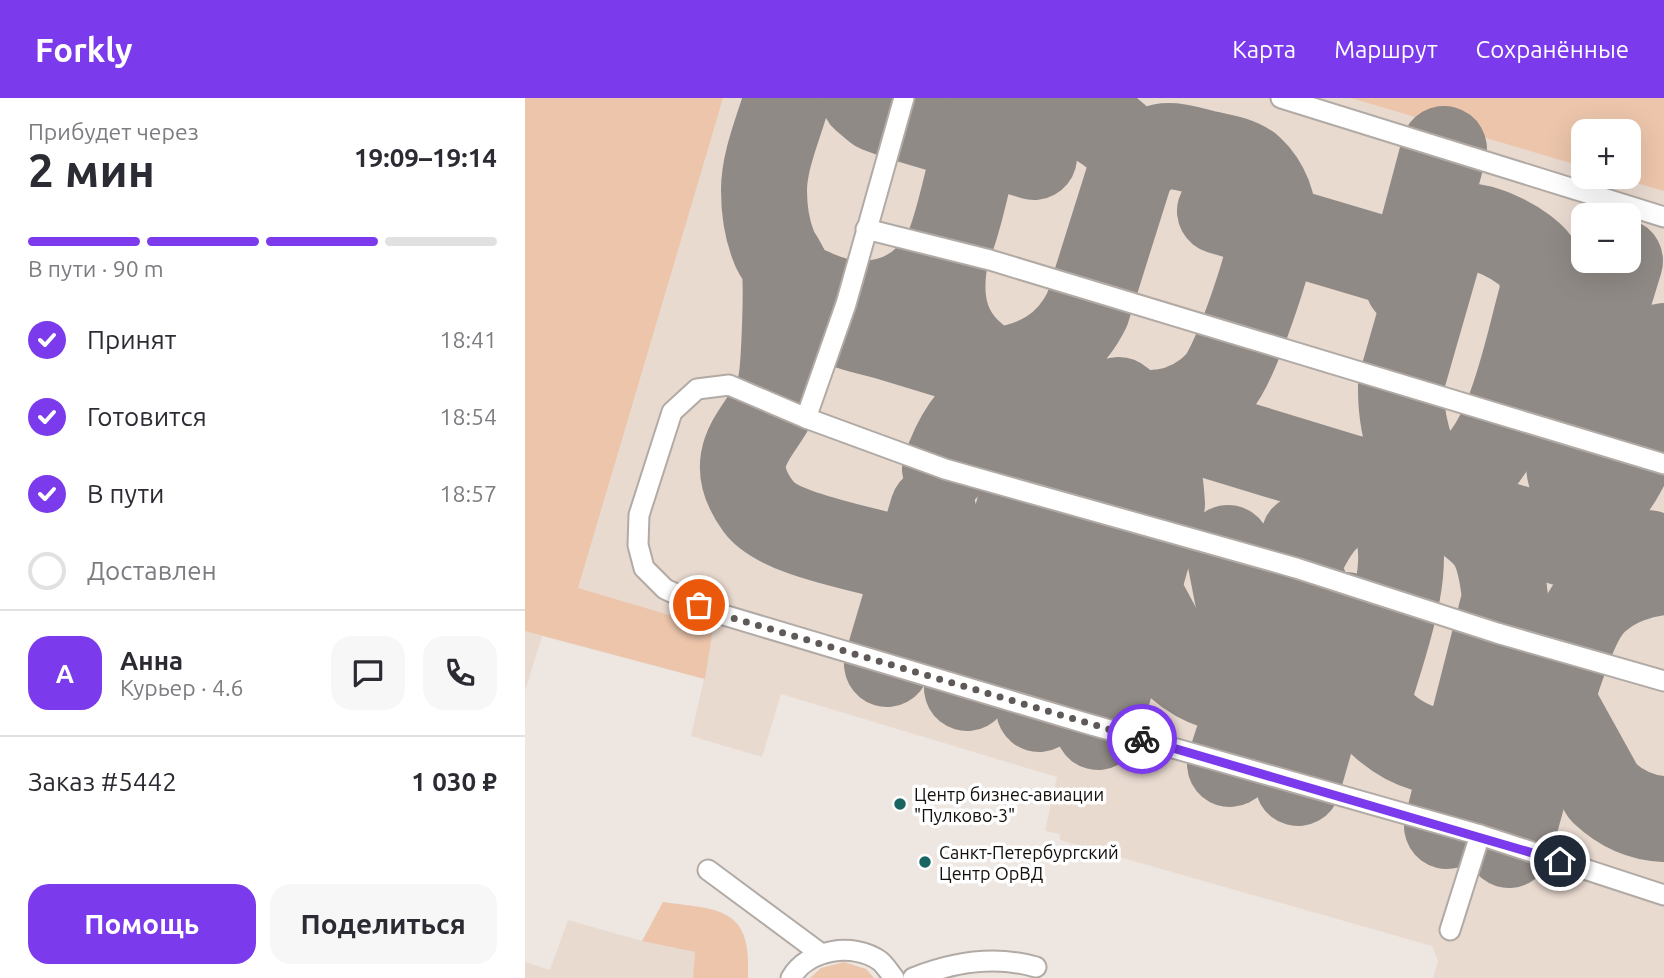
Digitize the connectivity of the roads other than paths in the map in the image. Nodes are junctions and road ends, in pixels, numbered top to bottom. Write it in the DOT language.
graph roads {
  1 [pos="904,98"];
  2 [pos="1281,98"];
  3 [pos="1664,216"];
  4 [pos="866,229"];
  5 [pos="806,418"];
  6 [pos="1664,464"];
  7 [pos="1664,681"];
  8 [pos="1480,835"];
  9 [pos="709,870"];
  10 [pos="1664,895"];
  11 [pos="1450,930"];
  12 [pos="820,953"];
  13 [pos="1037,967"];
  14 [pos="791,978"];
  15 [pos="894,978"];
  16 [pos="913,978"];
  1 -- 4 [label="lane"];
  2 -- 3 [label="lane"];
  4 -- 5 [label="lane"];
  4 -- 6 [label="lane"];
  5 -- 7 [label="lane"];
  5 -- 8 [label="lane"];
  8 -- 10 [label="lane"];
  8 -- 11 [label="lane"];
  9 -- 12 [label="lane"];
  12 -- 14 [label="lane"];
  12 -- 15 [label="lane"];
  13 -- 16 [label="lane"];
}
